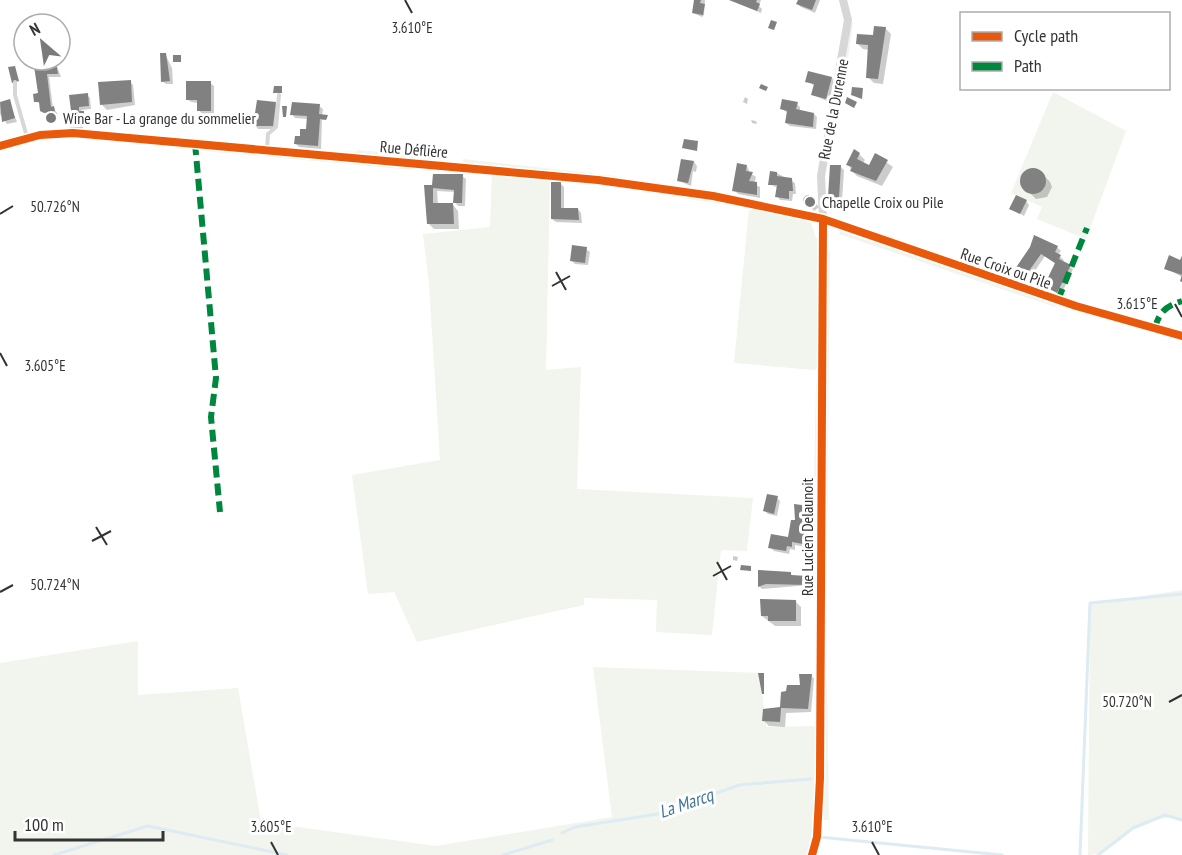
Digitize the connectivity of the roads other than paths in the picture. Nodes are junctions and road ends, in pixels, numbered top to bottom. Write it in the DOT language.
graph roads {
  1 [pos="843,0"];
  2 [pos="15,82"];
  3 [pos="279,95"];
  4 [pos="28,138"];
  5 [pos="0,146"];
  6 [pos="267,149"];
  7 [pos="823,219"];
  8 [pos="1182,336"];
  9 [pos="812,855"];
  1 -- 7 [label="street, Rue de la Durenne"];
  2 -- 4 [label="lane"];
  3 -- 6 [label="lane"];
  4 -- 5 [label="street, Rue Déflière"];
  4 -- 6 [label="street, Rue Déflière"];
  6 -- 7 [label="street, Rue Déflière"];
  7 -- 8 [label="street, Rue Croix ou Pile"];
  7 -- 9 [label="street, Rue Lucien Delaunoit"];
}
